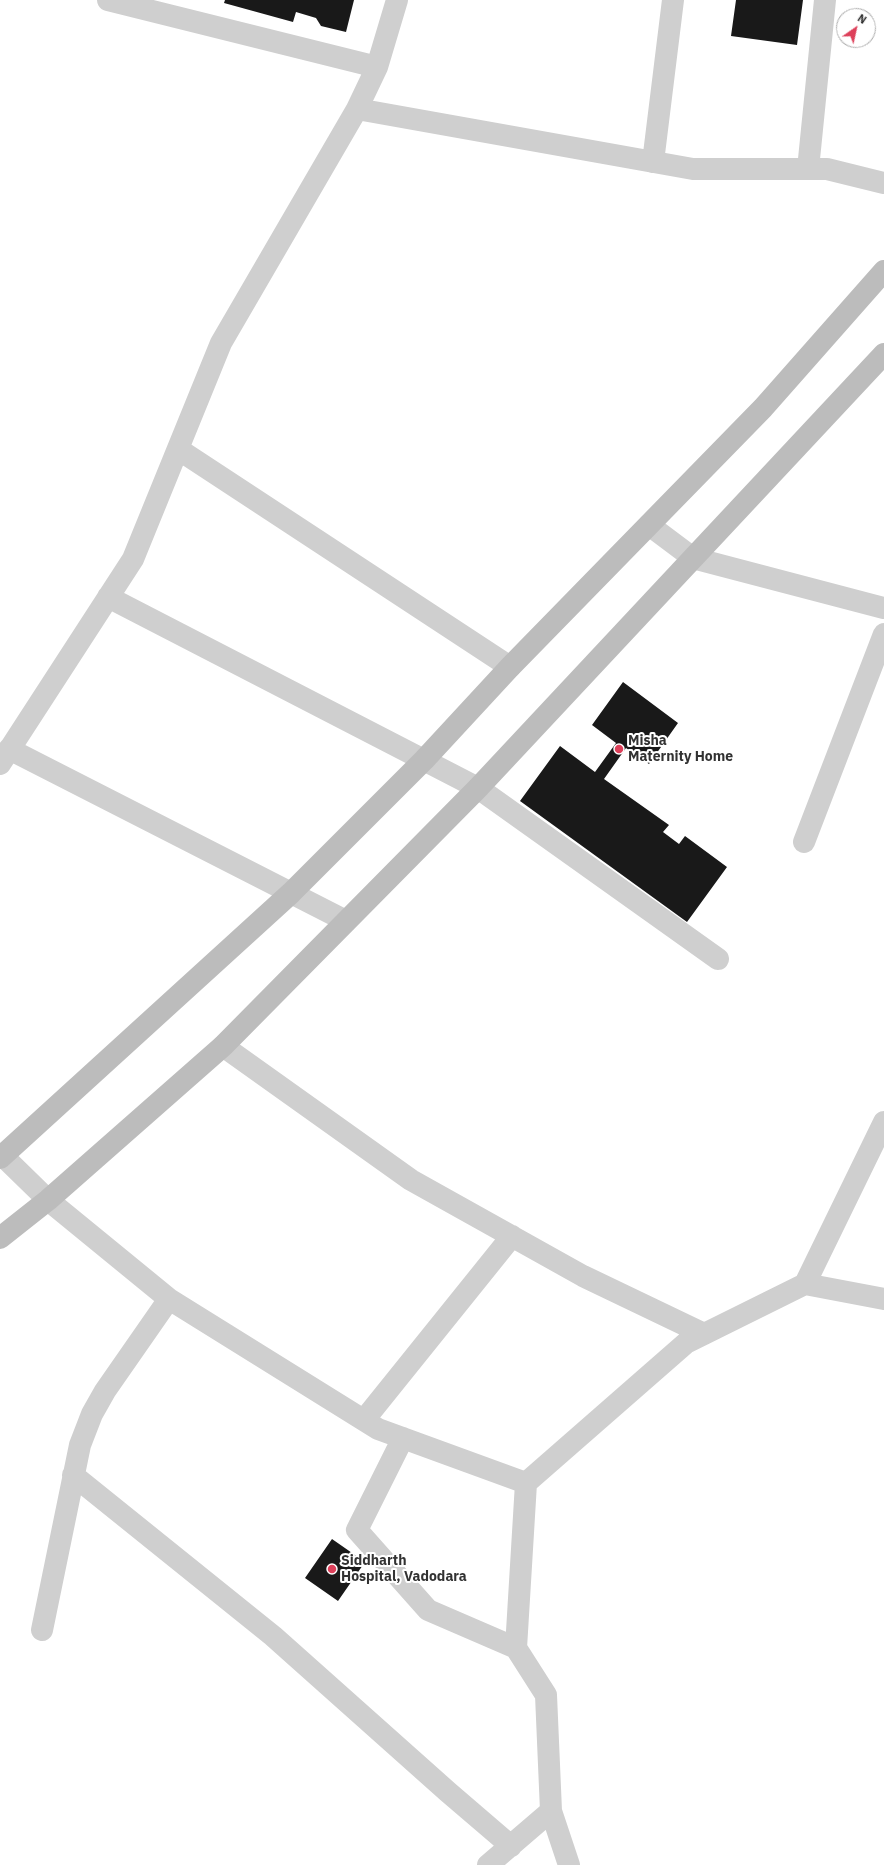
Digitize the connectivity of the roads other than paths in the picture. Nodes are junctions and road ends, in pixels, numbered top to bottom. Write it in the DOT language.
graph roads {
  1 [pos="108,0"];
  2 [pos="397,0"];
  3 [pos="673,0"];
  4 [pos="825,0"];
  5 [pos="377,66"];
  6 [pos="358,109"];
  7 [pos="653,162"];
  8 [pos="808,169"];
  9 [pos="884,183"];
  10 [pos="884,271"];
  11 [pos="884,354"];
  12 [pos="178,449"];
  13 [pos="649,525"];
  14 [pos="693,558"];
  15 [pos="108,597"];
  16 [pos="884,608"];
  17 [pos="884,634"];
  18 [pos="510,668"];
  19 [pos="5,757"];
  20 [pos="424,760"];
  21 [pos="478,788"];
  22 [pos="804,842"];
  23 [pos="291,893"];
  24 [pos="346,921"];
  25 [pos="718,959"];
  26 [pos="223,1046"];
  27 [pos="884,1122"];
  28 [pos="1,1157"];
  29 [pos="48,1200"];
  30 [pos="512,1236"];
  31 [pos="0,1238"];
  32 [pos="805,1284"];
  33 [pos="884,1298"];
  34 [pos="169,1299"];
  35 [pos="704,1334"];
  36 [pos="364,1420"];
  37 [pos="403,1438"];
  38 [pos="73,1475"];
  39 [pos="526,1483"];
  40 [pos="42,1630"];
  41 [pos="516,1648"];
  42 [pos="551,1811"];
  43 [pos="510,1846"];
  44 [pos="488,1865"];
  45 [pos="569,1865"];
  1 -- 5 [label="street"];
  2 -- 5 [label="street"];
  3 -- 7 [label="street"];
  4 -- 8 [label="street"];
  5 -- 6 [label="street"];
  6 -- 7 [label="street"];
  6 -- 12 [label="street"];
  7 -- 8 [label="street"];
  8 -- 9 [label="street"];
  10 -- 13 [label="street"];
  11 -- 14 [label="street"];
  12 -- 15 [label="street"];
  12 -- 18 [label="street"];
  13 -- 14 [label="street"];
  13 -- 18 [label="street"];
  14 -- 16 [label="street"];
  14 -- 21 [label="street"];
  15 -- 19 [label="street"];
  15 -- 20 [label="street"];
  17 -- 22 [label="street"];
  18 -- 20 [label="street"];
  19 -- 23 [label="street"];
  20 -- 21 [label="street"];
  20 -- 23 [label="street"];
  21 -- 24 [label="street"];
  21 -- 25 [label="street"];
  23 -- 24 [label="street"];
  23 -- 28 [label="street"];
  24 -- 26 [label="street"];
  26 -- 29 [label="street"];
  26 -- 30 [label="street"];
  27 -- 32 [label="street"];
  28 -- 29 [label="street"];
  29 -- 31 [label="street"];
  29 -- 34 [label="street"];
  30 -- 35 [label="street"];
  30 -- 36 [label="street"];
  32 -- 33 [label="street"];
  32 -- 35 [label="street"];
  34 -- 36 [label="street"];
  34 -- 38 [label="street"];
  35 -- 39 [label="street"];
  36 -- 37 [label="street"];
  37 -- 39 [label="street"];
  37 -- 41 [label="street"];
  38 -- 40 [label="street"];
  38 -- 43 [label="street"];
  39 -- 41 [label="street"];
  41 -- 42 [label="street"];
  42 -- 43 [label="street"];
  42 -- 45 [label="street"];
  43 -- 44 [label="street"];
}
